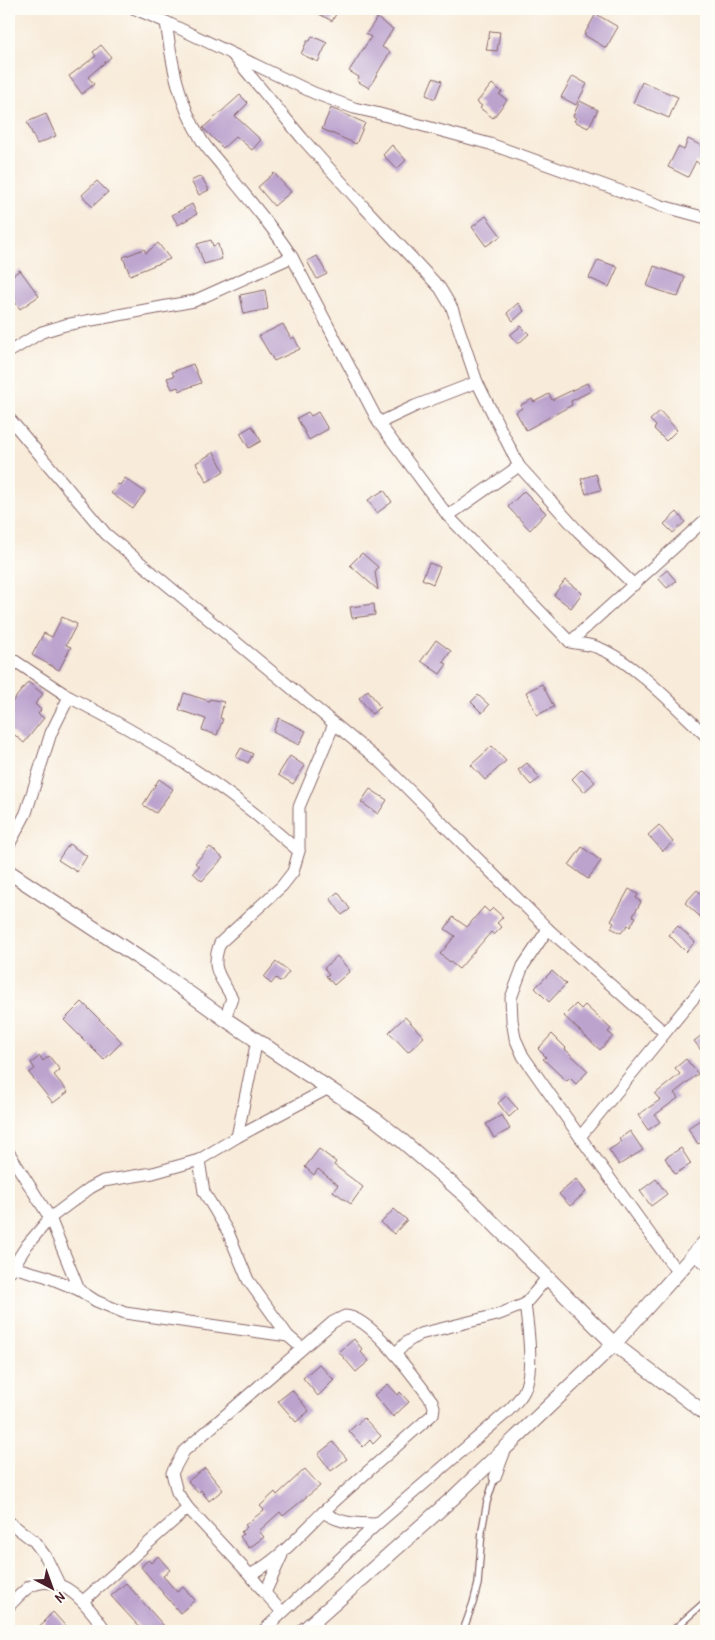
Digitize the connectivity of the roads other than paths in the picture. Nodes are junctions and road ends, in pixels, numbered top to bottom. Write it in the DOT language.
graph roads {
  1 [pos="139,10"];
  2 [pos="166,22"];
  3 [pos="232,54"];
  4 [pos="706,218"];
  5 [pos="292,258"];
  6 [pos="9,352"];
  7 [pos="477,382"];
  8 [pos="9,418"];
  9 [pos="379,423"];
  10 [pos="519,466"];
  11 [pos="448,516"];
  12 [pos="706,520"];
  13 [pos="634,585"];
  14 [pos="570,642"];
  15 [pos="9,656"];
  16 [pos="69,697"];
  17 [pos="334,724"];
  18 [pos="706,736"];
  19 [pos="9,845"];
  20 [pos="300,851"];
  21 [pos="9,872"];
  22 [pos="548,929"];
  23 [pos="706,983"];
  24 [pos="225,1019"];
  25 [pos="665,1034"];
  26 [pos="257,1040"];
  27 [pos="329,1088"];
  28 [pos="237,1137"];
  29 [pos="580,1137"];
  30 [pos="9,1152"];
  31 [pos="199,1160"];
  32 [pos="50,1218"];
  33 [pos="706,1241"];
  34 [pos="694,1255"];
  35 [pos="706,1264"];
  36 [pos="10,1268"];
  37 [pos="678,1273"];
  38 [pos="547,1278"];
  39 [pos="79,1290"];
  40 [pos="524,1304"];
  41 [pos="288,1336"];
  42 [pos="614,1344"];
  43 [pos="302,1348"];
  44 [pos="395,1354"];
  45 [pos="706,1414"];
  46 [pos="507,1444"];
  47 [pos="495,1477"];
  48 [pos="188,1508"];
  49 [pos="323,1512"];
  50 [pos="9,1522"];
  51 [pos="378,1524"];
  52 [pos="284,1551"];
  53 [pos="250,1576"];
  54 [pos="59,1584"];
  55 [pos="265,1593"];
  56 [pos="84,1601"];
  57 [pos="706,1601"];
  58 [pos="9,1606"];
  59 [pos="282,1612"];
  60 [pos="106,1631"];
  61 [pos="263,1631"];
  62 [pos="303,1631"];
  63 [pos="463,1631"];
  64 [pos="672,1631"];
  1 -- 2 [label="street"];
  2 -- 3 [label="street"];
  2 -- 5 [label="street"];
  3 -- 4 [label="street"];
  3 -- 7 [label="street"];
  5 -- 6 [label="street"];
  5 -- 9 [label="street"];
  7 -- 9 [label="street"];
  7 -- 10 [label="street"];
  8 -- 17 [label="street"];
  9 -- 11 [label="street"];
  10 -- 11 [label="street"];
  10 -- 13 [label="street"];
  11 -- 14 [label="street"];
  12 -- 13 [label="street"];
  13 -- 14 [label="street"];
  14 -- 18 [label="street"];
  15 -- 16 [label="street"];
  16 -- 19 [label="street"];
  16 -- 20 [label="street"];
  17 -- 20 [label="street"];
  17 -- 22 [label="street"];
  20 -- 24 [label="street"];
  21 -- 24 [label="street"];
  22 -- 25 [label="street"];
  22 -- 29 [label="street"];
  23 -- 25 [label="street"];
  24 -- 26 [label="street"];
  25 -- 29 [label="street"];
  26 -- 27 [label="street"];
  26 -- 28 [label="street"];
  27 -- 28 [label="street"];
  27 -- 38 [label="street"];
  28 -- 31 [label="street"];
  29 -- 37 [label="street"];
  30 -- 32 [label="street"];
  31 -- 32 [label="street"];
  31 -- 41 [label="street"];
  32 -- 36 [label="street"];
  32 -- 39 [label="street"];
  33 -- 34 [label="street"];
  34 -- 35 [label="street"];
  34 -- 37 [label="street"];
  36 -- 39 [label="street"];
  37 -- 42 [label="street"];
  38 -- 40 [label="street"];
  38 -- 42 [label="street"];
  39 -- 41 [label="street"];
  40 -- 44 [label="street"];
  40 -- 51 [label="street"];
  41 -- 43 [label="street"];
  42 -- 45 [label="street"];
  42 -- 46 [label="street"];
  43 -- 44 [label="street"];
  43 -- 48 [label="street"];
  44 -- 49 [label="street"];
  46 -- 47 [label="street"];
  46 -- 62 [label="street"];
  47 -- 63 [label="lane"];
  48 -- 53 [label="street"];
  48 -- 56 [label="street"];
  49 -- 51 [label="street"];
  49 -- 52 [label="street"];
  50 -- 54 [label="street"];
  51 -- 59 [label="street"];
  52 -- 53 [label="street"];
  52 -- 55 [label="street"];
  53 -- 55 [label="street"];
  54 -- 56 [label="street"];
  54 -- 58 [label="street"];
  55 -- 59 [label="street"];
  56 -- 60 [label="street"];
  57 -- 64 [label="lane"];
  59 -- 61 [label="street"];
}
